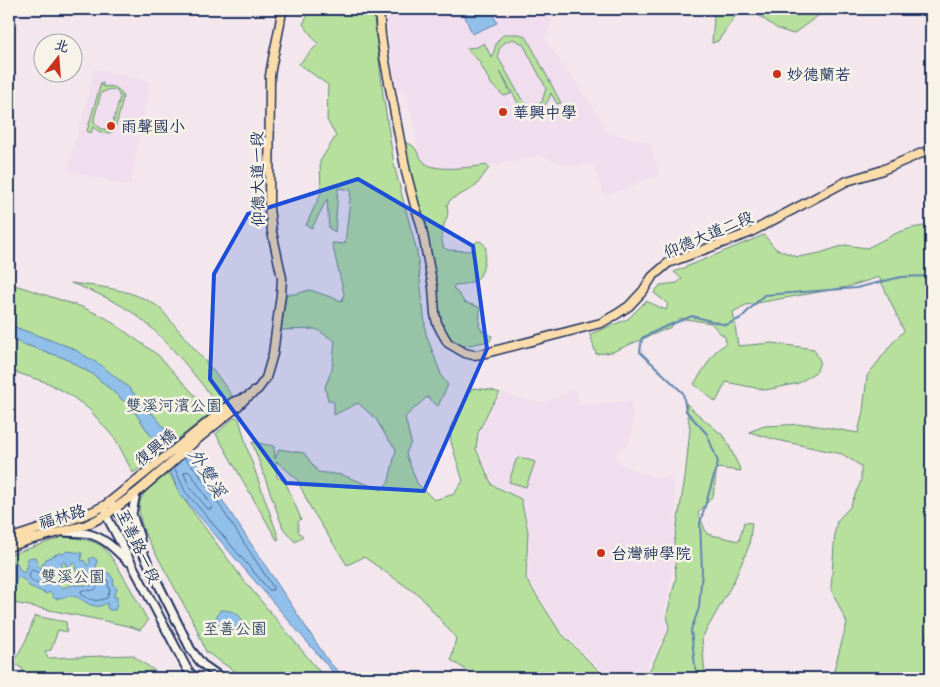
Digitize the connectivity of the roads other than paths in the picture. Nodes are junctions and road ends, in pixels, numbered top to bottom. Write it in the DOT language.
graph roads {
  1 [pos="282,9"];
  2 [pos="379,9"];
  3 [pos="931,149"];
  4 [pos="215,420"];
  5 [pos="141,482"];
  6 [pos="136,493"];
  7 [pos="107,504"];
  8 [pos="116,508"];
  9 [pos="106,515"];
  10 [pos="59,532"];
  11 [pos="9,539"];
  12 [pos="9,547"];
  13 [pos="142,551"];
  14 [pos="132,564"];
  15 [pos="197,678"];
  16 [pos="222,678"];
  1 -- 4 [label="main road, 仰德大道一段"];
  2 -- 3 [label="main road, 仰德大道二段"];
  4 -- 5 [label="main road, 復興橋"];
  5 -- 6 [label="main road, 福林路"];
  5 -- 7 [label="main road, 福林路"];
  6 -- 8 [label="main road, 福林路"];
  6 -- 13 [label="main road"];
  7 -- 8 [label="main road, 至善路一段"];
  7 -- 9 [label="main road, 至善路一段"];
  7 -- 11 [label="main road, 福林路"];
  8 -- 9 [label="main road, 福林路"];
  8 -- 13 [label="main road, 至善路一段"];
  9 -- 10 [label="main road, 福林路"];
  9 -- 14 [label="main road, 至善路一段"];
  10 -- 12 [label="main road, 福林路"];
  10 -- 14 [label="main road"];
  13 -- 16 [label="main road, 至善路一段"];
  14 -- 15 [label="main road, 至善路一段"];
}
